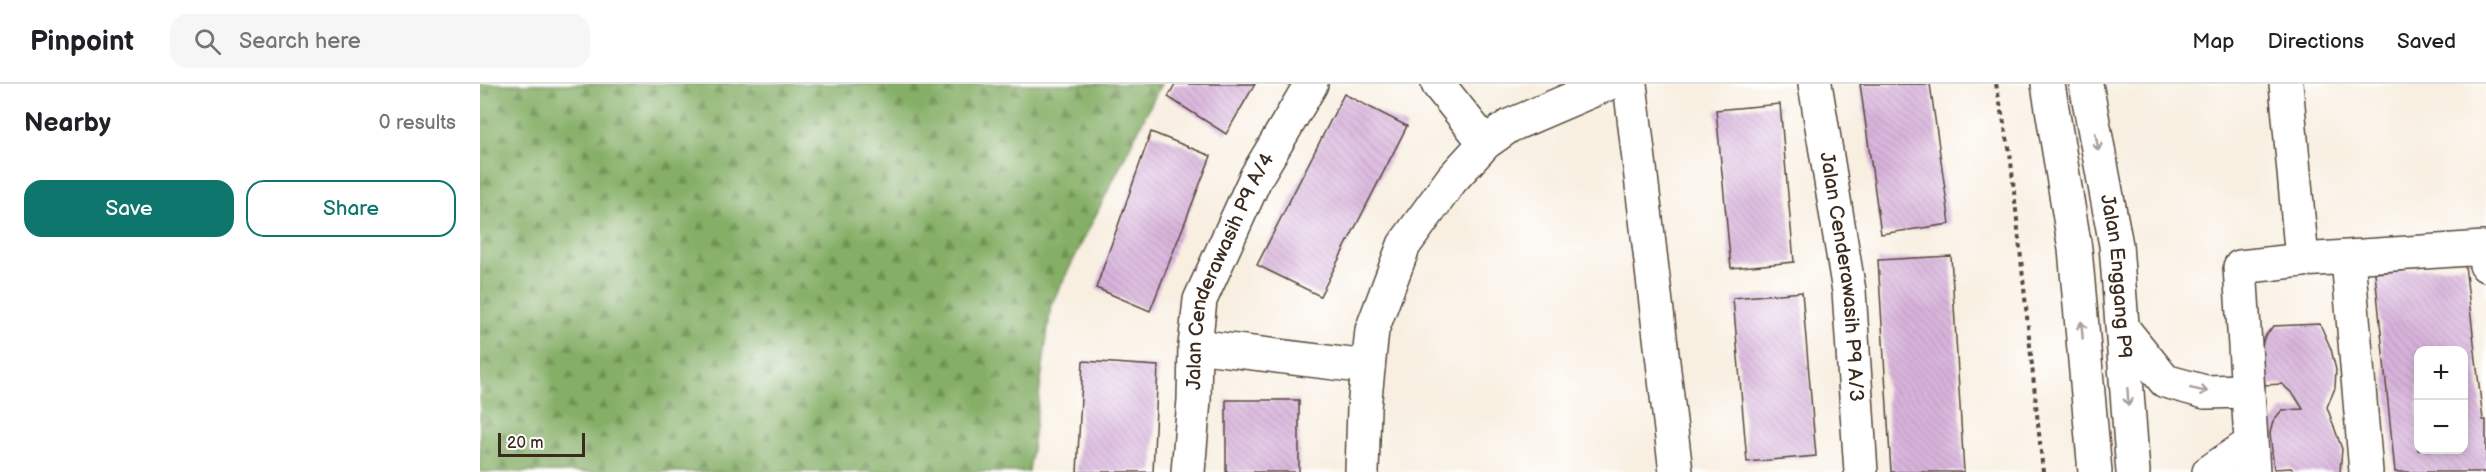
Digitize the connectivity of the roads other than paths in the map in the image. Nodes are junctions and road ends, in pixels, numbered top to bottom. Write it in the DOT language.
graph roads {
  1 [pos="1311,84"];
  2 [pos="1438,84"];
  3 [pos="1607,84"];
  4 [pos="1630,84"];
  5 [pos="1815,84"];
  6 [pos="2048,84"];
  7 [pos="2086,84"];
  8 [pos="2286,84"];
  9 [pos="1485,143"];
  10 [pos="2348,258"];
  11 [pos="2302,260"];
  12 [pos="2486,265"];
  13 [pos="2124,330"];
  14 [pos="1195,346"];
  15 [pos="1368,367"];
  16 [pos="2248,391"];
  17 [pos="2252,458"];
  18 [pos="1188,472"];
  19 [pos="1362,472"];
  20 [pos="1676,472"];
  21 [pos="1861,472"];
  22 [pos="2095,472"];
  23 [pos="2133,472"];
  24 [pos="2209,472"];
  25 [pos="2366,472"];
  1 -- 14 [label="street, Jalan Cenderawasih P9 A/4"];
  2 -- 9 [label="street"];
  3 -- 9 [label="street"];
  4 -- 20 [label="street"];
  5 -- 21 [label="street, Jalan Cenderawasih P9 A/3"];
  22 -- 6 [label="street, Jalan Enggang P9, one-way"];
  7 -- 13 [label="street, Jalan Enggang P9, one-way"];
  8 -- 11 [label="street"];
  9 -- 15 [label="street"];
  10 -- 11 [label="street"];
  10 -- 12 [label="street"];
  10 -- 25 [label="street"];
  11 -- 16 [label="street"];
  13 -- 16 [label="street, one-way"];
  13 -- 23 [label="street, Jalan Enggang P9, one-way"];
  14 -- 15 [label="street"];
  14 -- 18 [label="street, Jalan Cenderawasih P9 A/4"];
  15 -- 19 [label="street"];
  16 -- 17 [label="street"];
  17 -- 24 [label="street"];
}
